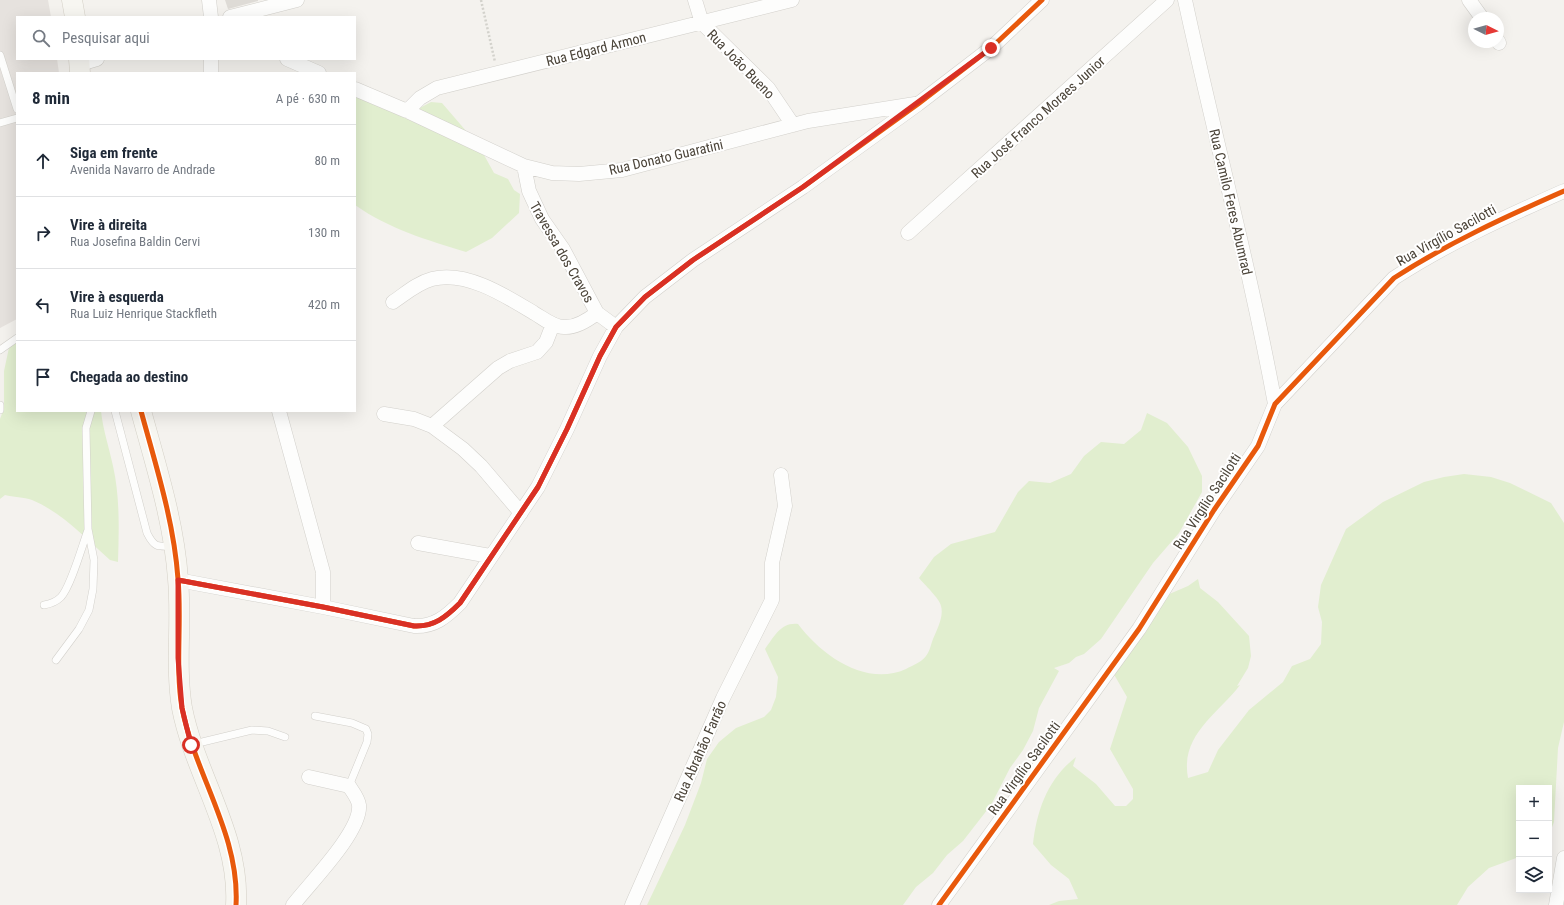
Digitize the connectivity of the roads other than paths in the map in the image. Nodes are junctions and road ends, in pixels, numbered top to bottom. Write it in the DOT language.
graph roads {
  1 [pos="72,0"];
  2 [pos="208,0"];
  3 [pos="297,0"];
  4 [pos="695,0"];
  5 [pos="792,0"];
  6 [pos="1042,0"];
  7 [pos="1167,0"];
  8 [pos="1185,0"];
  9 [pos="1469,0"];
  10 [pos="1478,12"];
  11 [pos="75,16"];
  12 [pos="211,16"];
  13 [pos="234,16"];
  14 [pos="702,23"];
  15 [pos="0,55"];
  16 [pos="212,60"];
  17 [pos="289,60"];
  18 [pos="211,72"];
  19 [pos="317,72"];
  20 [pos="356,89"];
  21 [pos="918,104"];
  22 [pos="16,106"];
  23 [pos="407,111"];
  24 [pos="16,118"];
  25 [pos="0,124"];
  26 [pos="793,125"];
  27 [pos="524,166"];
  28 [pos="1564,191"];
  29 [pos="908,233"];
  30 [pos="393,302"];
  31 [pos="597,313"];
  32 [pos="553,324"];
  33 [pos="616,327"];
  34 [pos="16,339"];
  35 [pos="0,350"];
  36 [pos="1275,404"];
  37 [pos="0,405"];
  38 [pos="0,410"];
  39 [pos="91,412"];
  40 [pos="115,412"];
  41 [pos="141,412"];
  42 [pos="280,412"];
  43 [pos="384,414"];
  44 [pos="432,426"];
  45 [pos="781,475"];
  46 [pos="521,513"];
  47 [pos="88,530"];
  48 [pos="418,543"];
  49 [pos="175,545"];
  50 [pos="490,556"];
  51 [pos="178,580"];
  52 [pos="44,605"];
  53 [pos="323,607"];
  54 [pos="56,660"];
  55 [pos="315,716"];
  56 [pos="285,737"];
  57 [pos="191,745"];
  58 [pos="309,777"];
  59 [pos="349,786"];
  60 [pos="1564,858"];
  61 [pos="236,905"];
  62 [pos="293,905"];
  63 [pos="632,905"];
  64 [pos="939,905"];
  65 [pos="1556,905"];
  1 -- 11 [label="street"];
  2 -- 12 [label="street"];
  3 -- 13 [label="street"];
  4 -- 14 [label="street, Rua João Bueno"];
  5 -- 14 [label="street, Rua Edgard Armon"];
  6 -- 21 [label="street"];
  7 -- 29 [label="street, Rua José Franco Moraes Junior"];
  8 -- 36 [label="street, Rua Camilo Feres Abumrad"];
  9 -- 10 [label="street"];
  14 -- 23 [label="street, Rua Edgard Armon"];
  14 -- 26 [label="street, Rua João Bueno"];
  15 -- 22 [label="lane"];
  16 -- 18 [label="street"];
  17 -- 19 [label="street"];
  20 -- 23 [label="street, Rua Donato Guaratini"];
  21 -- 26 [label="street, Rua Donato Guaratini"];
  21 -- 33 [label="street"];
  23 -- 27 [label="street, Rua Donato Guaratini"];
  24 -- 25 [label="lane"];
  26 -- 27 [label="street, Rua Donato Guaratini"];
  27 -- 31 [label="street, Travessa dos Cravos"];
  28 -- 36 [label="street, Rua Virgílio Sacilotti"];
  30 -- 32 [label="street"];
  31 -- 32 [label="street"];
  31 -- 33 [label="street, Travessa dos Cravos"];
  32 -- 44 [label="street"];
  33 -- 46 [label="street"];
  34 -- 35 [label="lane"];
  36 -- 64 [label="street, Rua Virgílio Sacilotti"];
  37 -- 38 [label="lane"];
  39 -- 47 [label="lane"];
  40 -- 49 [label="lane"];
  41 -- 49 [label="street"];
  42 -- 53 [label="street"];
  43 -- 44 [label="street"];
  44 -- 46 [label="street"];
  45 -- 63 [label="street, Rua Abrahão Farrão"];
  46 -- 50 [label="street"];
  47 -- 52 [label="lane"];
  47 -- 54 [label="lane"];
  48 -- 50 [label="street"];
  49 -- 51 [label="street"];
  50 -- 53 [label="street"];
  51 -- 53 [label="street"];
  51 -- 57 [label="street"];
  55 -- 59 [label="lane"];
  56 -- 57 [label="lane"];
  57 -- 61 [label="street"];
  58 -- 59 [label="street"];
  59 -- 62 [label="street"];
  60 -- 65 [label="street"];
}
